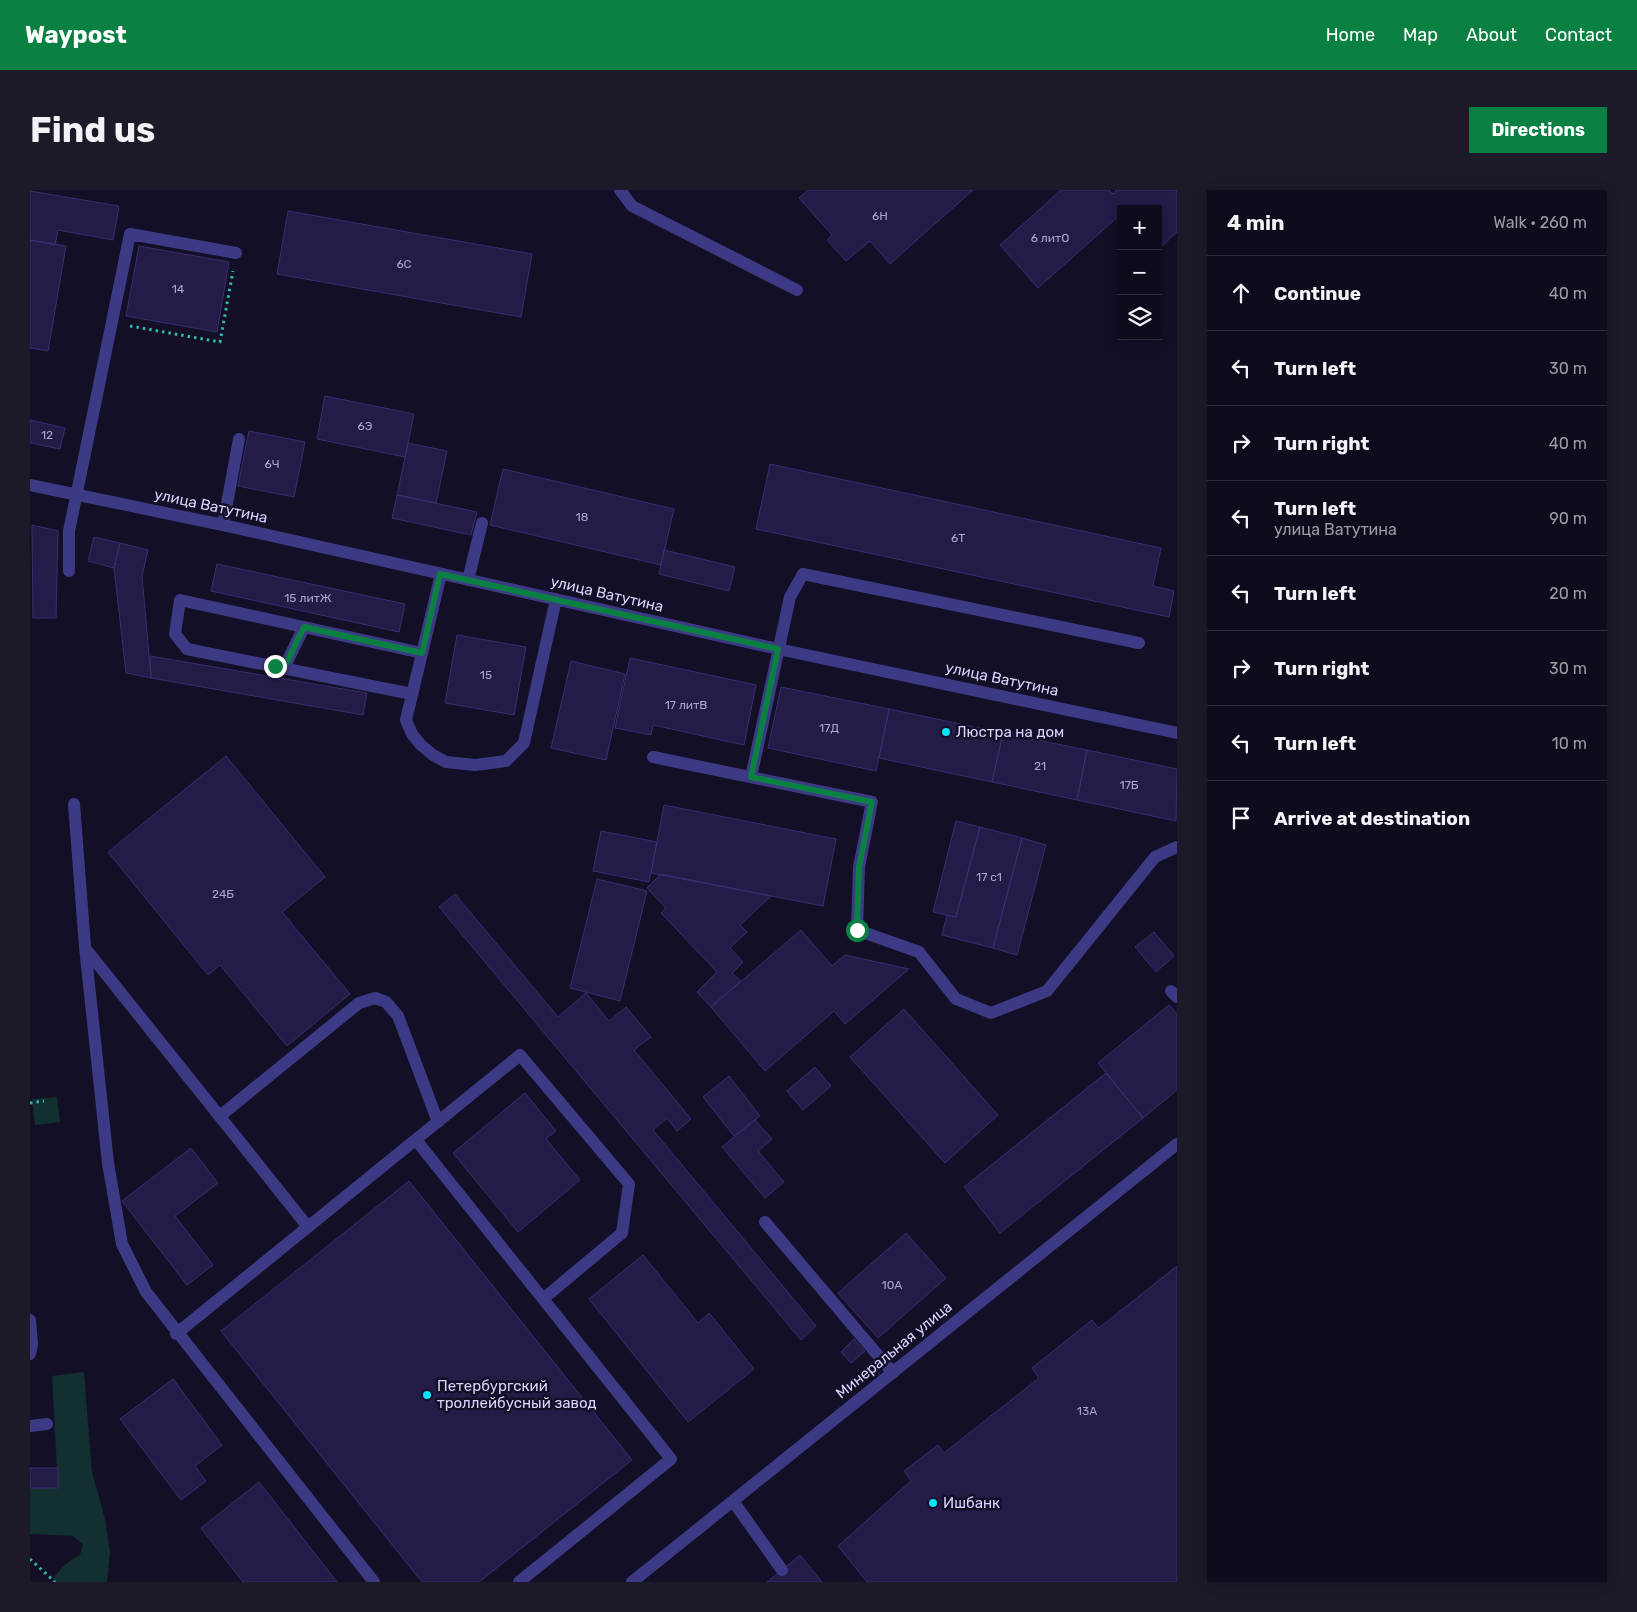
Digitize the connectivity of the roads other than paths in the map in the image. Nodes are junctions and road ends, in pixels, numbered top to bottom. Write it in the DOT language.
graph roads {
  1 [pos="620,190"];
  2 [pos="236,253"];
  3 [pos="798,290"];
  4 [pos="239,439"];
  5 [pos="30,484"];
  6 [pos="78,494"];
  7 [pos="482,523"];
  8 [pos="223,525"];
  9 [pos="69,571"];
  10 [pos="440,574"];
  11 [pos="468,580"];
  12 [pos="556,599"];
  13 [pos="304,627"];
  14 [pos="1139,643"];
  15 [pos="778,649"];
  16 [pos="422,653"];
  17 [pos="284,668"];
  18 [pos="412,694"];
  19 [pos="1177,733"];
  20 [pos="653,758"];
  21 [pos="751,777"];
  22 [pos="74,804"];
  23 [pos="1177,847"];
  24 [pos="85,947"];
  25 [pos="220,1116"];
  26 [pos="438,1122"];
  27 [pos="416,1140"];
  28 [pos="1177,1144"];
  29 [pos="765,1222"];
  30 [pos="308,1227"];
  31 [pos="543,1299"];
  32 [pos="30,1320"];
  33 [pos="176,1334"];
  34 [pos="30,1354"];
  35 [pos="893,1372"];
  36 [pos="47,1424"];
  37 [pos="30,1426"];
  38 [pos="733,1501"];
  39 [pos="782,1570"];
  40 [pos="374,1582"];
  41 [pos="519,1582"];
  42 [pos="632,1582"];
  1 -- 3 [label="street"];
  2 -- 6 [label="street"];
  4 -- 8 [label="street"];
  5 -- 6 [label="street, улица Ватутина"];
  6 -- 8 [label="street, улица Ватутина"];
  6 -- 9 [label="street"];
  7 -- 11 [label="street"];
  8 -- 10 [label="street, улица Ватутина"];
  10 -- 11 [label="street, улица Ватутина"];
  10 -- 16 [label="street"];
  11 -- 12 [label="street, улица Ватутина"];
  12 -- 15 [label="street, улица Ватутина"];
  12 -- 18 [label="street"];
  13 -- 16 [label="street"];
  13 -- 17 [label="street"];
  13 -- 17 [label="street"];
  14 -- 15 [label="street"];
  15 -- 19 [label="street, улица Ватутина"];
  15 -- 21 [label="street"];
  16 -- 18 [label="street"];
  17 -- 18 [label="street"];
  20 -- 21 [label="street"];
  21 -- 23 [label="street"];
  22 -- 24 [label="street"];
  24 -- 25 [label="street"];
  24 -- 33 [label="street"];
  25 -- 26 [label="street"];
  25 -- 30 [label="street"];
  26 -- 27 [label="street"];
  26 -- 31 [label="street"];
  27 -- 30 [label="street"];
  27 -- 31 [label="street"];
  28 -- 35 [label="street, Минеральная улица"];
  29 -- 35 [label="street"];
  30 -- 33 [label="street"];
  31 -- 41 [label="street"];
  32 -- 34 [label="street"];
  33 -- 40 [label="street"];
  35 -- 38 [label="street, Минеральная улица"];
  36 -- 37 [label="street"];
  38 -- 39 [label="street"];
  38 -- 42 [label="street, Минеральная улица"];
}
